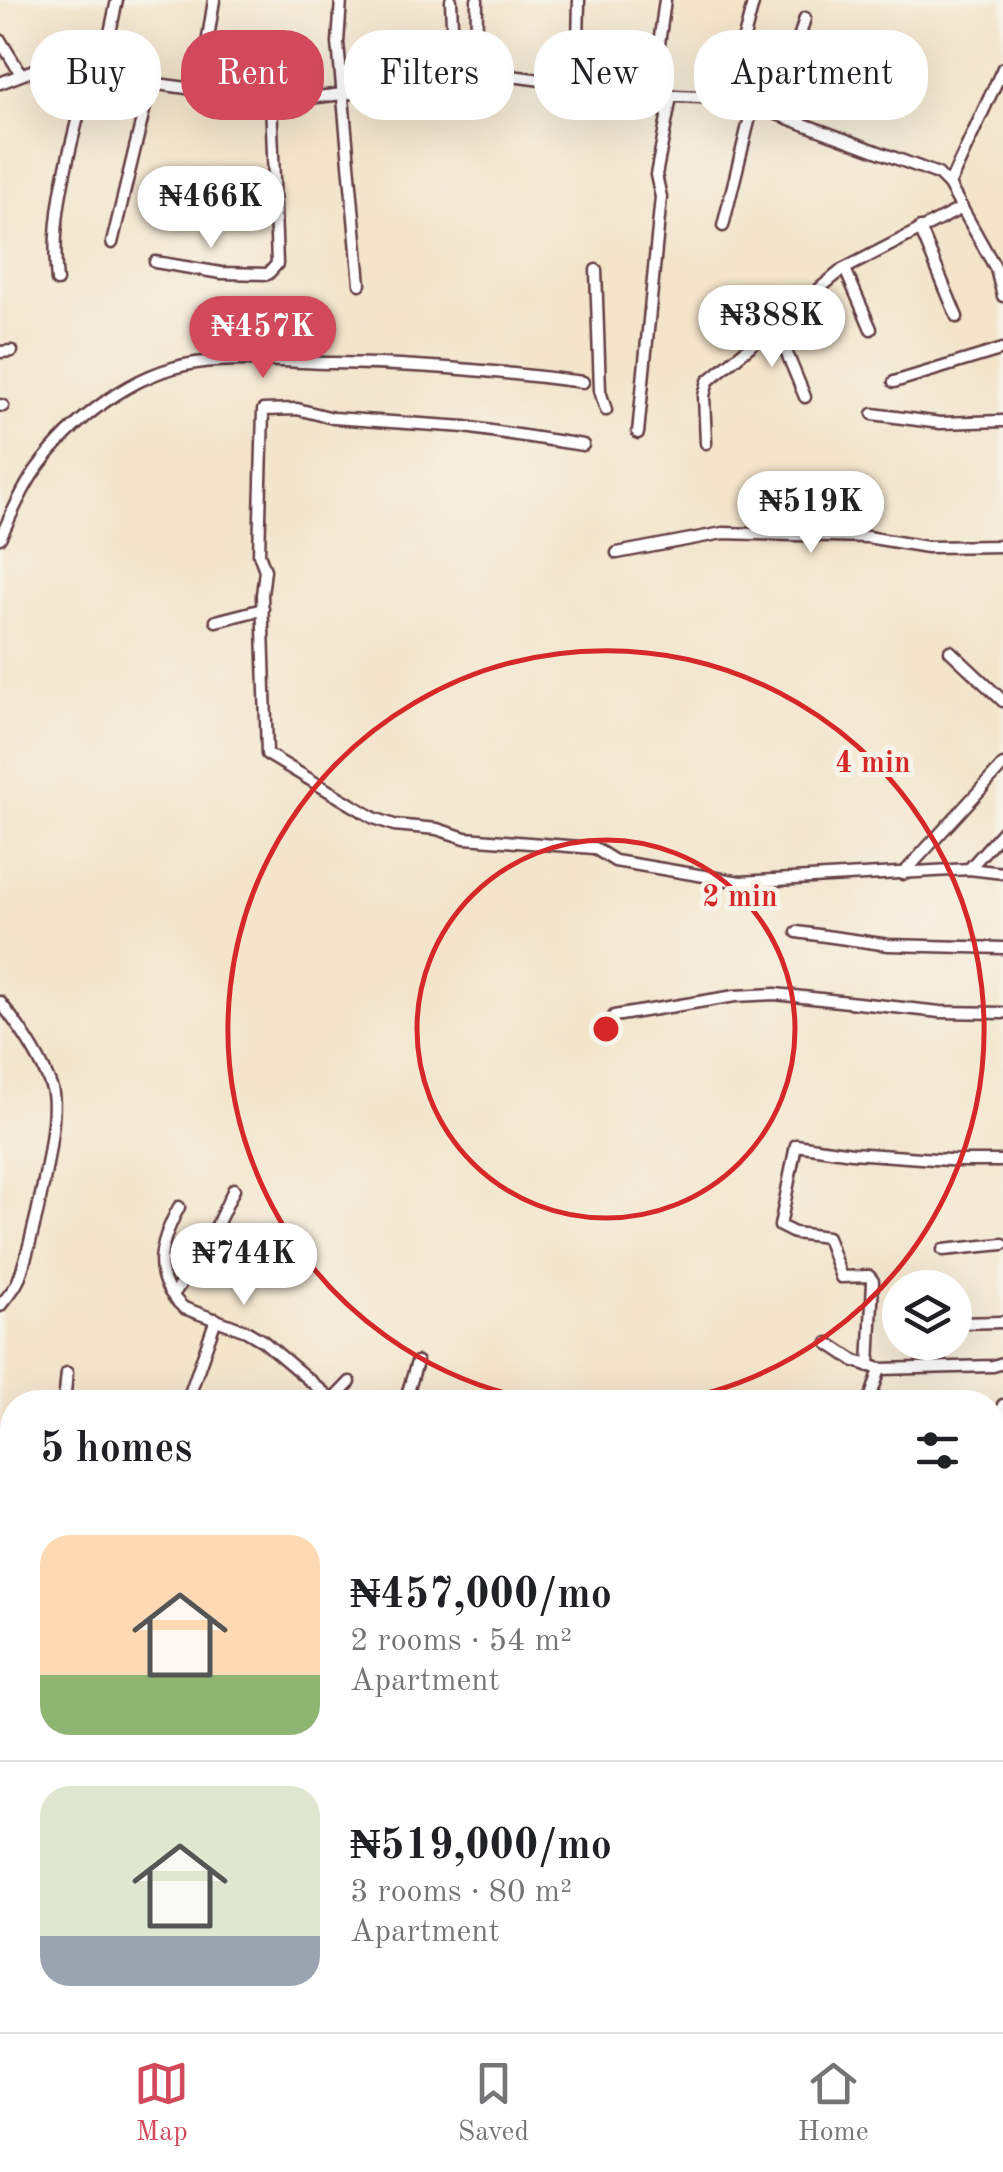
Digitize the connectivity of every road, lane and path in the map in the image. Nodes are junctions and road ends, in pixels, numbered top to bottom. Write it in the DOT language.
graph roads {
  1 [pos="117,0"];
  2 [pos="214,0"];
  3 [pos="341,0"];
  4 [pos="451,0"];
  5 [pos="476,0"];
  6 [pos="579,0"];
  7 [pos="666,0"];
  8 [pos="754,0"];
  9 [pos="805,18"];
  10 [pos="108,30"];
  11 [pos="209,30"];
  12 [pos="452,30"];
  13 [pos="476,30"];
  14 [pos="579,30"];
  15 [pos="662,30"];
  16 [pos="746,30"];
  17 [pos="801,30"];
  18 [pos="0,40"];
  19 [pos="1003,68"];
  20 [pos="30,71"];
  21 [pos="20,74"];
  22 [pos="0,83"];
  23 [pos="343,96"];
  24 [pos="324,97"];
  25 [pos="82,120"];
  26 [pos="142,120"];
  27 [pos="271,120"];
  28 [pos="667,120"];
  29 [pos="749,120"];
  30 [pos="795,120"];
  31 [pos="950,184"];
  32 [pos="962,208"];
  33 [pos="723,226"];
  34 [pos="920,228"];
  35 [pos="112,243"];
  36 [pos="155,262"];
  37 [pos="845,269"];
  38 [pos="596,270"];
  39 [pos="56,281"];
  40 [pos="360,284"];
  41 [pos="1003,296"];
  42 [pos="956,318"];
  43 [pos="776,327"];
  44 [pos="871,329"];
  45 [pos="1003,349"];
  46 [pos="583,382"];
  47 [pos="894,382"];
  48 [pos="805,397"];
  49 [pos="606,410"];
  50 [pos="873,414"];
  51 [pos="1003,422"];
  52 [pos="638,433"];
  53 [pos="706,443"];
  54 [pos="583,445"];
  55 [pos="0,538"];
  56 [pos="1003,546"];
  57 [pos="617,553"];
  58 [pos="263,609"];
  59 [pos="216,621"];
  60 [pos="950,651"];
  61 [pos="1003,701"];
  62 [pos="1003,765"];
  63 [pos="1003,831"];
  64 [pos="969,869"];
  65 [pos="1003,873"];
  66 [pos="902,874"];
  67 [pos="797,932"];
  68 [pos="1003,948"];
  69 [pos="0,1002"];
  70 [pos="1003,1013"];
  71 [pos="614,1016"];
  72 [pos="1003,1161"];
  73 [pos="234,1189"];
  74 [pos="179,1207"];
  75 [pos="1003,1244"];
  76 [pos="943,1250"];
  77 [pos="173,1295"];
  78 [pos="0,1306"];
  79 [pos="216,1319"];
  80 [pos="972,1322"];
  81 [pos="1003,1322"];
  82 [pos="828,1343"];
  83 [pos="417,1362"];
  84 [pos="1003,1363"];
  85 [pos="874,1367"];
  86 [pos="68,1373"];
  87 [pos="350,1382"];
  88 [pos="66,1390"];
  89 [pos="191,1390"];
  90 [pos="319,1390"];
  91 [pos="343,1390"];
  92 [pos="409,1390"];
  93 [pos="871,1390"];
  1 -- 10 [label="street"];
  2 -- 11 [label="street"];
  3 -- 23 [label="street"];
  4 -- 12 [label="street"];
  5 -- 13 [label="street"];
  6 -- 14 [label="street"];
  7 -- 15 [label="street"];
  8 -- 16 [label="street"];
  9 -- 17 [label="street"];
  18 -- 21 [label="street"];
  19 -- 31 [label="street"];
  20 -- 21 [label="street"];
  21 -- 22 [label="street"];
  23 -- 24 [label="street"];
  23 -- 40 [label="street"];
  25 -- 39 [label="street"];
  26 -- 35 [label="street"];
  27 -- 36 [label="street"];
  28 -- 52 [label="street"];
  29 -- 33 [label="street"];
  30 -- 31 [label="street"];
  31 -- 32 [label="street"];
  32 -- 34 [label="street"];
  32 -- 41 [label="street"];
  34 -- 37 [label="street"];
  34 -- 42 [label="street"];
  37 -- 43 [label="street"];
  37 -- 44 [label="street"];
  38 -- 49 [label="street"];
  43 -- 48 [label="street"];
  43 -- 53 [label="street"];
  45 -- 47 [label="street"];
  46 -- 55 [label="street"];
  50 -- 51 [label="street"];
  54 -- 58 [label="street"];
  56 -- 57 [label="street"];
  58 -- 59 [label="street"];
  58 -- 66 [label="street"];
  60 -- 61 [label="street"];
  62 -- 66 [label="street"];
  63 -- 64 [label="street"];
  64 -- 65 [label="street"];
  64 -- 66 [label="street"];
  67 -- 68 [label="street"];
  69 -- 78 [label="street"];
  70 -- 71 [label="street"];
  72 -- 85 [label="street"];
  73 -- 77 [label="street"];
  74 -- 77 [label="street"];
  75 -- 76 [label="street"];
  77 -- 79 [label="street"];
  79 -- 89 [label="street"];
  79 -- 90 [label="street"];
  80 -- 81 [label="street"];
  82 -- 85 [label="street"];
  83 -- 92 [label="street"];
  84 -- 85 [label="street"];
  85 -- 93 [label="street"];
  86 -- 88 [label="street"];
  87 -- 91 [label="street"];
}
